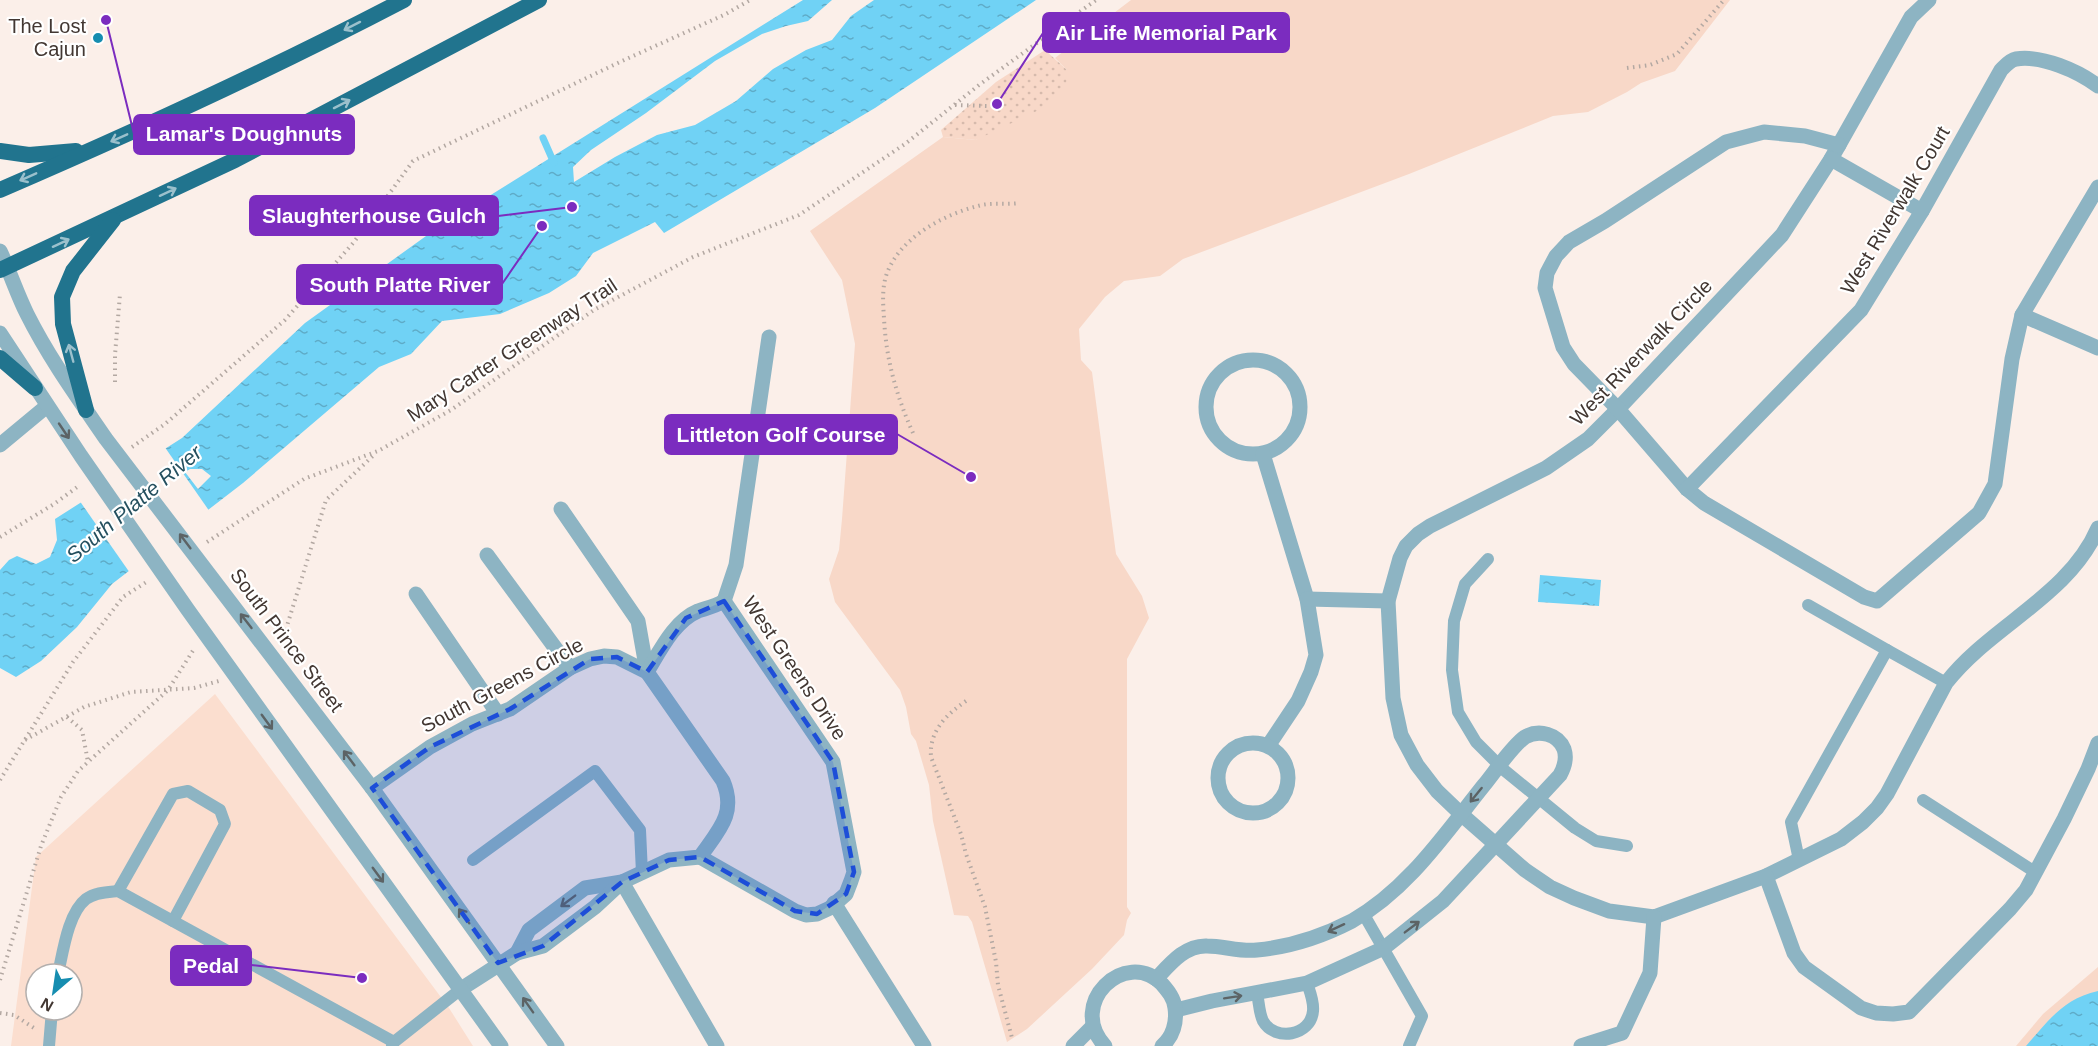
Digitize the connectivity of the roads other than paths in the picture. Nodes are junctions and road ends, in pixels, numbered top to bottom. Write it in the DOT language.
graph roads {
  1 [pos="404,0"];
  2 [pos="539,0"];
  3 [pos="1929,0"];
  4 [pos="2098,86"];
  5 [pos="1839,145"];
  6 [pos="95,148"];
  7 [pos="0,151"];
  8 [pos="1831,159"];
  9 [pos="2098,187"];
  10 [pos="0,190"];
  11 [pos="1922,211"];
  12 [pos="115,218"];
  13 [pos="0,251"];
  14 [pos="4,269"];
  15 [pos="2022,315"];
  16 [pos="0,333"];
  17 [pos="769,337"];
  18 [pos="2098,348"];
  19 [pos="0,358"];
  20 [pos="35,388"];
  21 [pos="47,406"];
  22 [pos="1618,409"];
  23 [pos="86,410"];
  24 [pos="0,445"];
  25 [pos="1263,454"];
  26 [pos="1687,489"];
  27 [pos="561,509"];
  28 [pos="2098,528"];
  29 [pos="487,555"];
  30 [pos="1488,560"];
  31 [pos="416,594"];
  32 [pos="1307,599"];
  33 [pos="1388,600"];
  34 [pos="724,602"];
  35 [pos="1808,604"];
  36 [pos="1887,650"];
  37 [pos="570,668"];
  38 [pos="647,672"];
  39 [pos="1946,683"];
  40 [pos="498,714"];
  41 [pos="2098,743"];
  42 [pos="1268,746"];
  43 [pos="1500,766"];
  44 [pos="372,788"];
  45 [pos="1539,797"];
  46 [pos="1923,800"];
  47 [pos="1461,814"];
  48 [pos="1496,843"];
  49 [pos="1627,846"];
  50 [pos="700,857"];
  51 [pos="473,860"];
  52 [pos="1799,860"];
  53 [pos="2035,872"];
  54 [pos="642,873"];
  55 [pos="1766,876"];
  56 [pos="622,882"];
  57 [pos="118,891"];
  58 [pos="834,903"];
  59 [pos="1363,913"];
  60 [pos="1654,916"];
  61 [pos="173,921"];
  62 [pos="1384,948"];
  63 [pos="517,953"];
  64 [pos="61,962"];
  65 [pos="498,963"];
  66 [pos="1156,980"];
  67 [pos="1307,983"];
  68 [pos="460,989"];
  69 [pos="1257,993"];
  70 [pos="1176,1010"];
  71 [pos="51,1022"];
  72 [pos="1093,1026"];
  73 [pos="1626,1039"];
  74 [pos="49,1042"];
  75 [pos="393,1044"];
  76 [pos="501,1046"];
  77 [pos="557,1046"];
  78 [pos="717,1046"];
  79 [pos="924,1046"];
  80 [pos="1073,1046"];
  81 [pos="1105,1046"];
  82 [pos="1162,1046"];
  83 [pos="1409,1046"];
  84 [pos="1581,1046"];
  1 -- 6 [label="highway, one-way"];
  12 -- 2 [label="highway, one-way"];
  3 -- 5 [label="street, West Riverwalk Circle"];
  4 -- 11 [label="street, West Riverwalk Court"];
  5 -- 8 [label="street, West Riverwalk Circle"];
  5 -- 22 [label="street"];
  6 -- 7 [label="highway"];
  6 -- 10 [label="highway, one-way"];
  8 -- 11 [label="street"];
  8 -- 22 [label="street, West Riverwalk Circle"];
  9 -- 15 [label="street"];
  11 -- 26 [label="street, West Riverwalk Court"];
  14 -- 12 [label="highway, one-way"];
  23 -- 12 [label="highway, one-way"];
  13 -- 14 [label="street, South Prince Street"];
  14 -- 23 [label="street, South Prince Street"];
  15 -- 18 [label="street"];
  15 -- 26 [label="street"];
  16 -- 20 [label="street"];
  17 -- 34 [label="street, West Greens Drive"];
  19 -- 20 [label="highway"];
  20 -- 21 [label="street"];
  21 -- 24 [label="street"];
  21 -- 68 [label="street, one-way"];
  22 -- 26 [label="street"];
  22 -- 33 [label="street, West Riverwalk Circle"];
  44 -- 23 [label="street, South Prince Street, one-way"];
  25 -- 25 [label="street"];
  25 -- 32 [label="street"];
  27 -- 38 [label="street"];
  28 -- 39 [label="street, West Riverwalk Circle"];
  29 -- 37 [label="street"];
  30 -- 43 [label="lane"];
  31 -- 40 [label="street"];
  32 -- 33 [label="street"];
  32 -- 42 [label="street"];
  33 -- 47 [label="street, West Riverwalk Circle"];
  34 -- 38 [label="street, West Greens Drive"];
  34 -- 58 [label="street, West Greens Drive"];
  35 -- 36 [label="lane"];
  36 -- 39 [label="lane"];
  36 -- 52 [label="lane"];
  37 -- 38 [label="street, South Greens Circle"];
  37 -- 40 [label="street, South Greens Circle"];
  38 -- 50 [label="street, South Greens Circle"];
  39 -- 52 [label="street, West Riverwalk Circle"];
  40 -- 44 [label="street, South Greens Circle"];
  41 -- 53 [label="street"];
  42 -- 42 [label="street"];
  43 -- 45 [label="lane"];
  43 -- 45 [label="street"];
  43 -- 47 [label="street, one-way"];
  65 -- 44 [label="street, South Prince Street, one-way"];
  45 -- 48 [label="street"];
  45 -- 49 [label="lane"];
  46 -- 53 [label="lane"];
  47 -- 48 [label="street, West Riverwalk Circle"];
  47 -- 59 [label="street"];
  48 -- 60 [label="street, West Riverwalk Circle"];
  62 -- 48 [label="street, one-way"];
  50 -- 54 [label="street"];
  50 -- 58 [label="street"];
  51 -- 54 [label="lane"];
  52 -- 55 [label="street, West Riverwalk Circle"];
  53 -- 55 [label="street"];
  54 -- 56 [label="street"];
  55 -- 60 [label="street, West Riverwalk Circle"];
  56 -- 63 [label="street"];
  56 -- 63 [label="street, one-way"];
  56 -- 78 [label="street"];
  57 -- 61 [label="lane"];
  57 -- 61 [label="lane"];
  57 -- 64 [label="lane"];
  58 -- 79 [label="street"];
  59 -- 62 [label="lane"];
  59 -- 66 [label="street, one-way"];
  60 -- 73 [label="street"];
  61 -- 75 [label="lane"];
  62 -- 67 [label="street"];
  62 -- 83 [label="lane"];
  63 -- 65 [label="street"];
  65 -- 68 [label="street"];
  77 -- 65 [label="street, South Prince Street, one-way"];
  66 -- 70 [label="street"];
  66 -- 72 [label="street"];
  67 -- 69 [label="street"];
  67 -- 69 [label="lane"];
  68 -- 75 [label="lane"];
  68 -- 76 [label="street"];
  70 -- 69 [label="street, one-way"];
  70 -- 82 [label="street"];
  71 -- 74 [label="lane"];
  72 -- 80 [label="street"];
  72 -- 81 [label="street"];
  73 -- 84 [label="street"];
}
